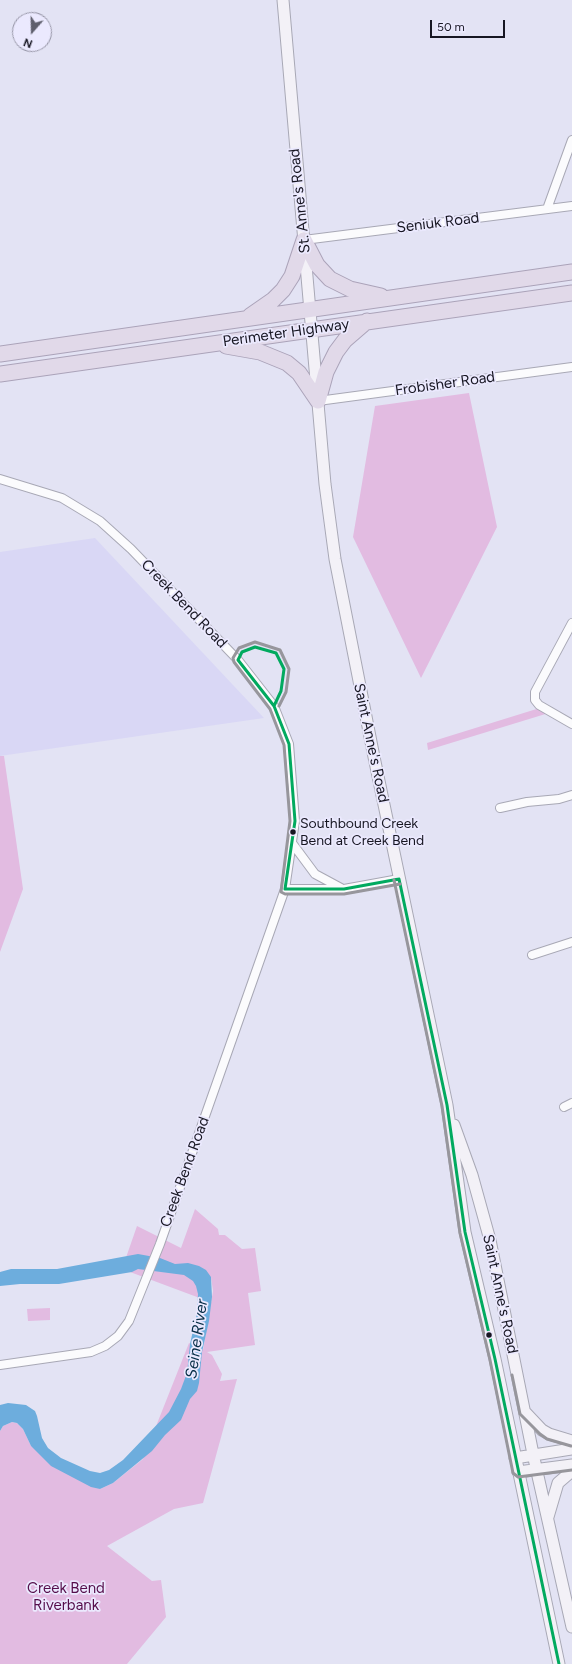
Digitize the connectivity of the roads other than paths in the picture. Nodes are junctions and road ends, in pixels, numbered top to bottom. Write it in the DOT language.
graph roads {
  1 [pos="283,0"];
  2 [pos="572,140"];
  3 [pos="572,206"];
  4 [pos="546,209"];
  5 [pos="304,240"];
  6 [pos="572,272"];
  7 [pos="572,293"];
  8 [pos="388,298"];
  9 [pos="310,309"];
  10 [pos="247,318"];
  11 [pos="368,321"];
  12 [pos="312,329"];
  13 [pos="215,344"];
  14 [pos="0,354"];
  15 [pos="572,367"];
  16 [pos="0,374"];
  17 [pos="318,401"];
  18 [pos="0,479"];
  19 [pos="572,623"];
  20 [pos="572,724"];
  21 [pos="572,795"];
  22 [pos="500,808"];
  23 [pos="292,843"];
  24 [pos="399,880"];
  25 [pos="286,889"];
  26 [pos="344,889"];
  27 [pos="572,942"];
  28 [pos="532,955"];
  29 [pos="572,1103"];
  30 [pos="447,1105"];
  31 [pos="564,1107"];
  32 [pos="0,1364"];
  33 [pos="524,1411"];
  34 [pos="572,1441"];
  35 [pos="572,1449"];
  36 [pos="533,1454"];
  37 [pos="515,1458"];
  38 [pos="572,1465"];
  39 [pos="537,1470"];
  40 [pos="572,1471"];
  41 [pos="518,1472"];
  42 [pos="547,1519"];
  43 [pos="572,1627"];
  44 [pos="559,1664"];
  1 -- 5 [label="main road, St. Anne's Road"];
  2 -- 4 [label="street"];
  3 -- 4 [label="street, Seniuk Road"];
  4 -- 5 [label="street, Seniuk Road"];
  5 -- 8 [label="highway"];
  5 -- 9 [label="main road, St. Anne's Road"];
  5 -- 10 [label="highway"];
  6 -- 8 [label="highway, Perimeter Highway"];
  7 -- 11 [label="highway, Perimeter Highway"];
  8 -- 9 [label="highway, Perimeter Highway"];
  9 -- 10 [label="highway, Perimeter Highway"];
  9 -- 12 [label="main road, St. Anne's Road"];
  10 -- 14 [label="highway, Perimeter Highway"];
  11 -- 12 [label="highway, Perimeter Highway"];
  11 -- 17 [label="highway"];
  12 -- 13 [label="highway, Perimeter Highway"];
  12 -- 17 [label="main road, St. Anne's Road"];
  13 -- 16 [label="highway, Perimeter Highway"];
  13 -- 17 [label="highway"];
  15 -- 17 [label="street, Frobisher Road"];
  17 -- 24 [label="main road, Saint Anne's Road"];
  18 -- 23 [label="street, Creek Bend Road"];
  19 -- 20 [label="street"];
  21 -- 22 [label="street"];
  23 -- 25 [label="street, Creek Bend Road"];
  23 -- 26 [label="street"];
  24 -- 26 [label="street"];
  24 -- 30 [label="main road, Saint Anne's Road"];
  25 -- 26 [label="street"];
  25 -- 32 [label="street, Creek Bend Road"];
  27 -- 28 [label="street"];
  29 -- 31 [label="street"];
  30 -- 33 [label="main road, Saint Anne's Road"];
  30 -- 37 [label="main road, Saint Anne's Road"];
  33 -- 34 [label="main road"];
  33 -- 36 [label="main road, Saint Anne's Road"];
  35 -- 36 [label="main road"];
  36 -- 37 [label="main road"];
  36 -- 39 [label="main road, Saint Anne's Road"];
  37 -- 41 [label="main road, Saint Anne's Road"];
  38 -- 39 [label="main road"];
  39 -- 41 [label="main road"];
  39 -- 42 [label="main road, Saint Anne's Road"];
  40 -- 42 [label="main road"];
  41 -- 44 [label="main road, Saint Anne's Road"];
  42 -- 43 [label="main road, Saint Anne's Road"];
}
